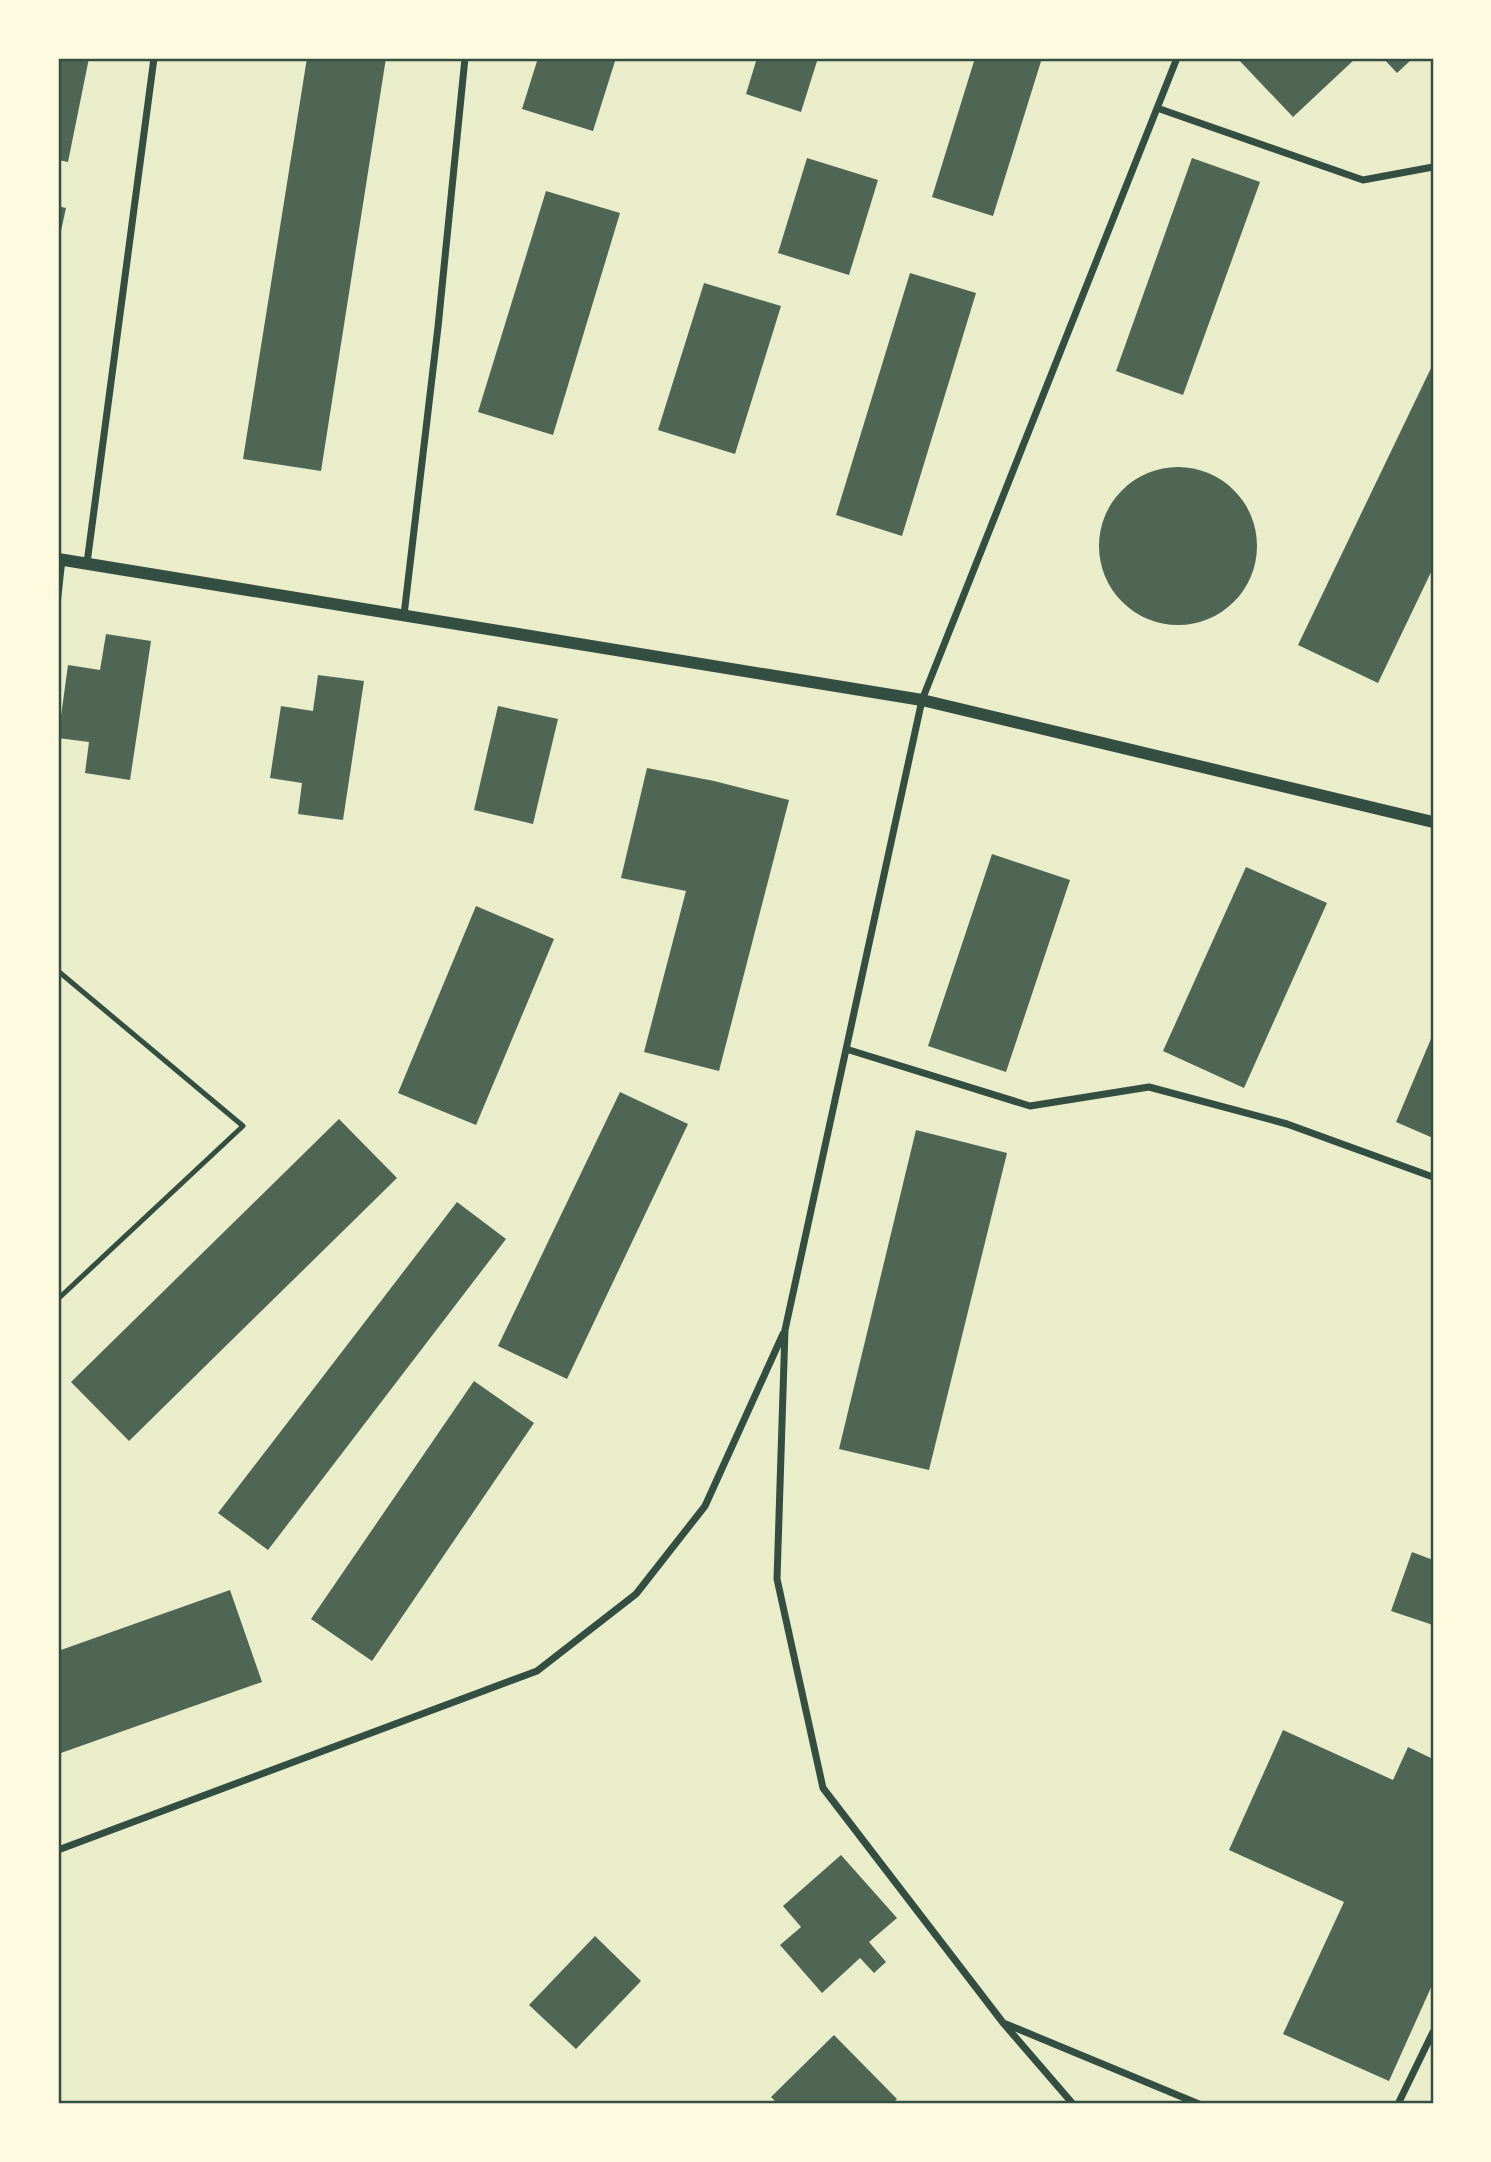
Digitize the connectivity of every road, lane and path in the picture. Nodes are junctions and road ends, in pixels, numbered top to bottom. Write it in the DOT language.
graph roads {
  1 [pos="154,58"];
  2 [pos="466,58"];
  3 [pos="1177,58"];
  4 [pos="1157,108"];
  5 [pos="1433,167"];
  6 [pos="60,559"];
  7 [pos="87,563"];
  8 [pos="58,605"];
  9 [pos="404,615"];
  10 [pos="922,700"];
  11 [pos="1433,822"];
  12 [pos="58,971"];
  13 [pos="846,1049"];
  14 [pos="1433,1177"];
  15 [pos="58,1299"];
  16 [pos="785,1330"];
  17 [pos="58,1850"];
  18 [pos="1004,2024"];
  19 [pos="1433,2032"];
  20 [pos="1073,2104"];
  21 [pos="1199,2104"];
  22 [pos="1398,2104"];
  1 -- 7 [label="street"];
  2 -- 9 [label="street"];
  3 -- 4 [label="street"];
  4 -- 5 [label="street"];
  4 -- 10 [label="street"];
  6 -- 7 [label="street"];
  6 -- 8 [label="lane"];
  7 -- 9 [label="street"];
  9 -- 10 [label="street"];
  10 -- 11 [label="street"];
  10 -- 13 [label="street"];
  12 -- 15 [label="lane"];
  13 -- 14 [label="street"];
  13 -- 16 [label="street"];
  16 -- 17 [label="street"];
  16 -- 18 [label="street"];
  18 -- 20 [label="street"];
  18 -- 21 [label="street"];
  19 -- 22 [label="street"];
}
